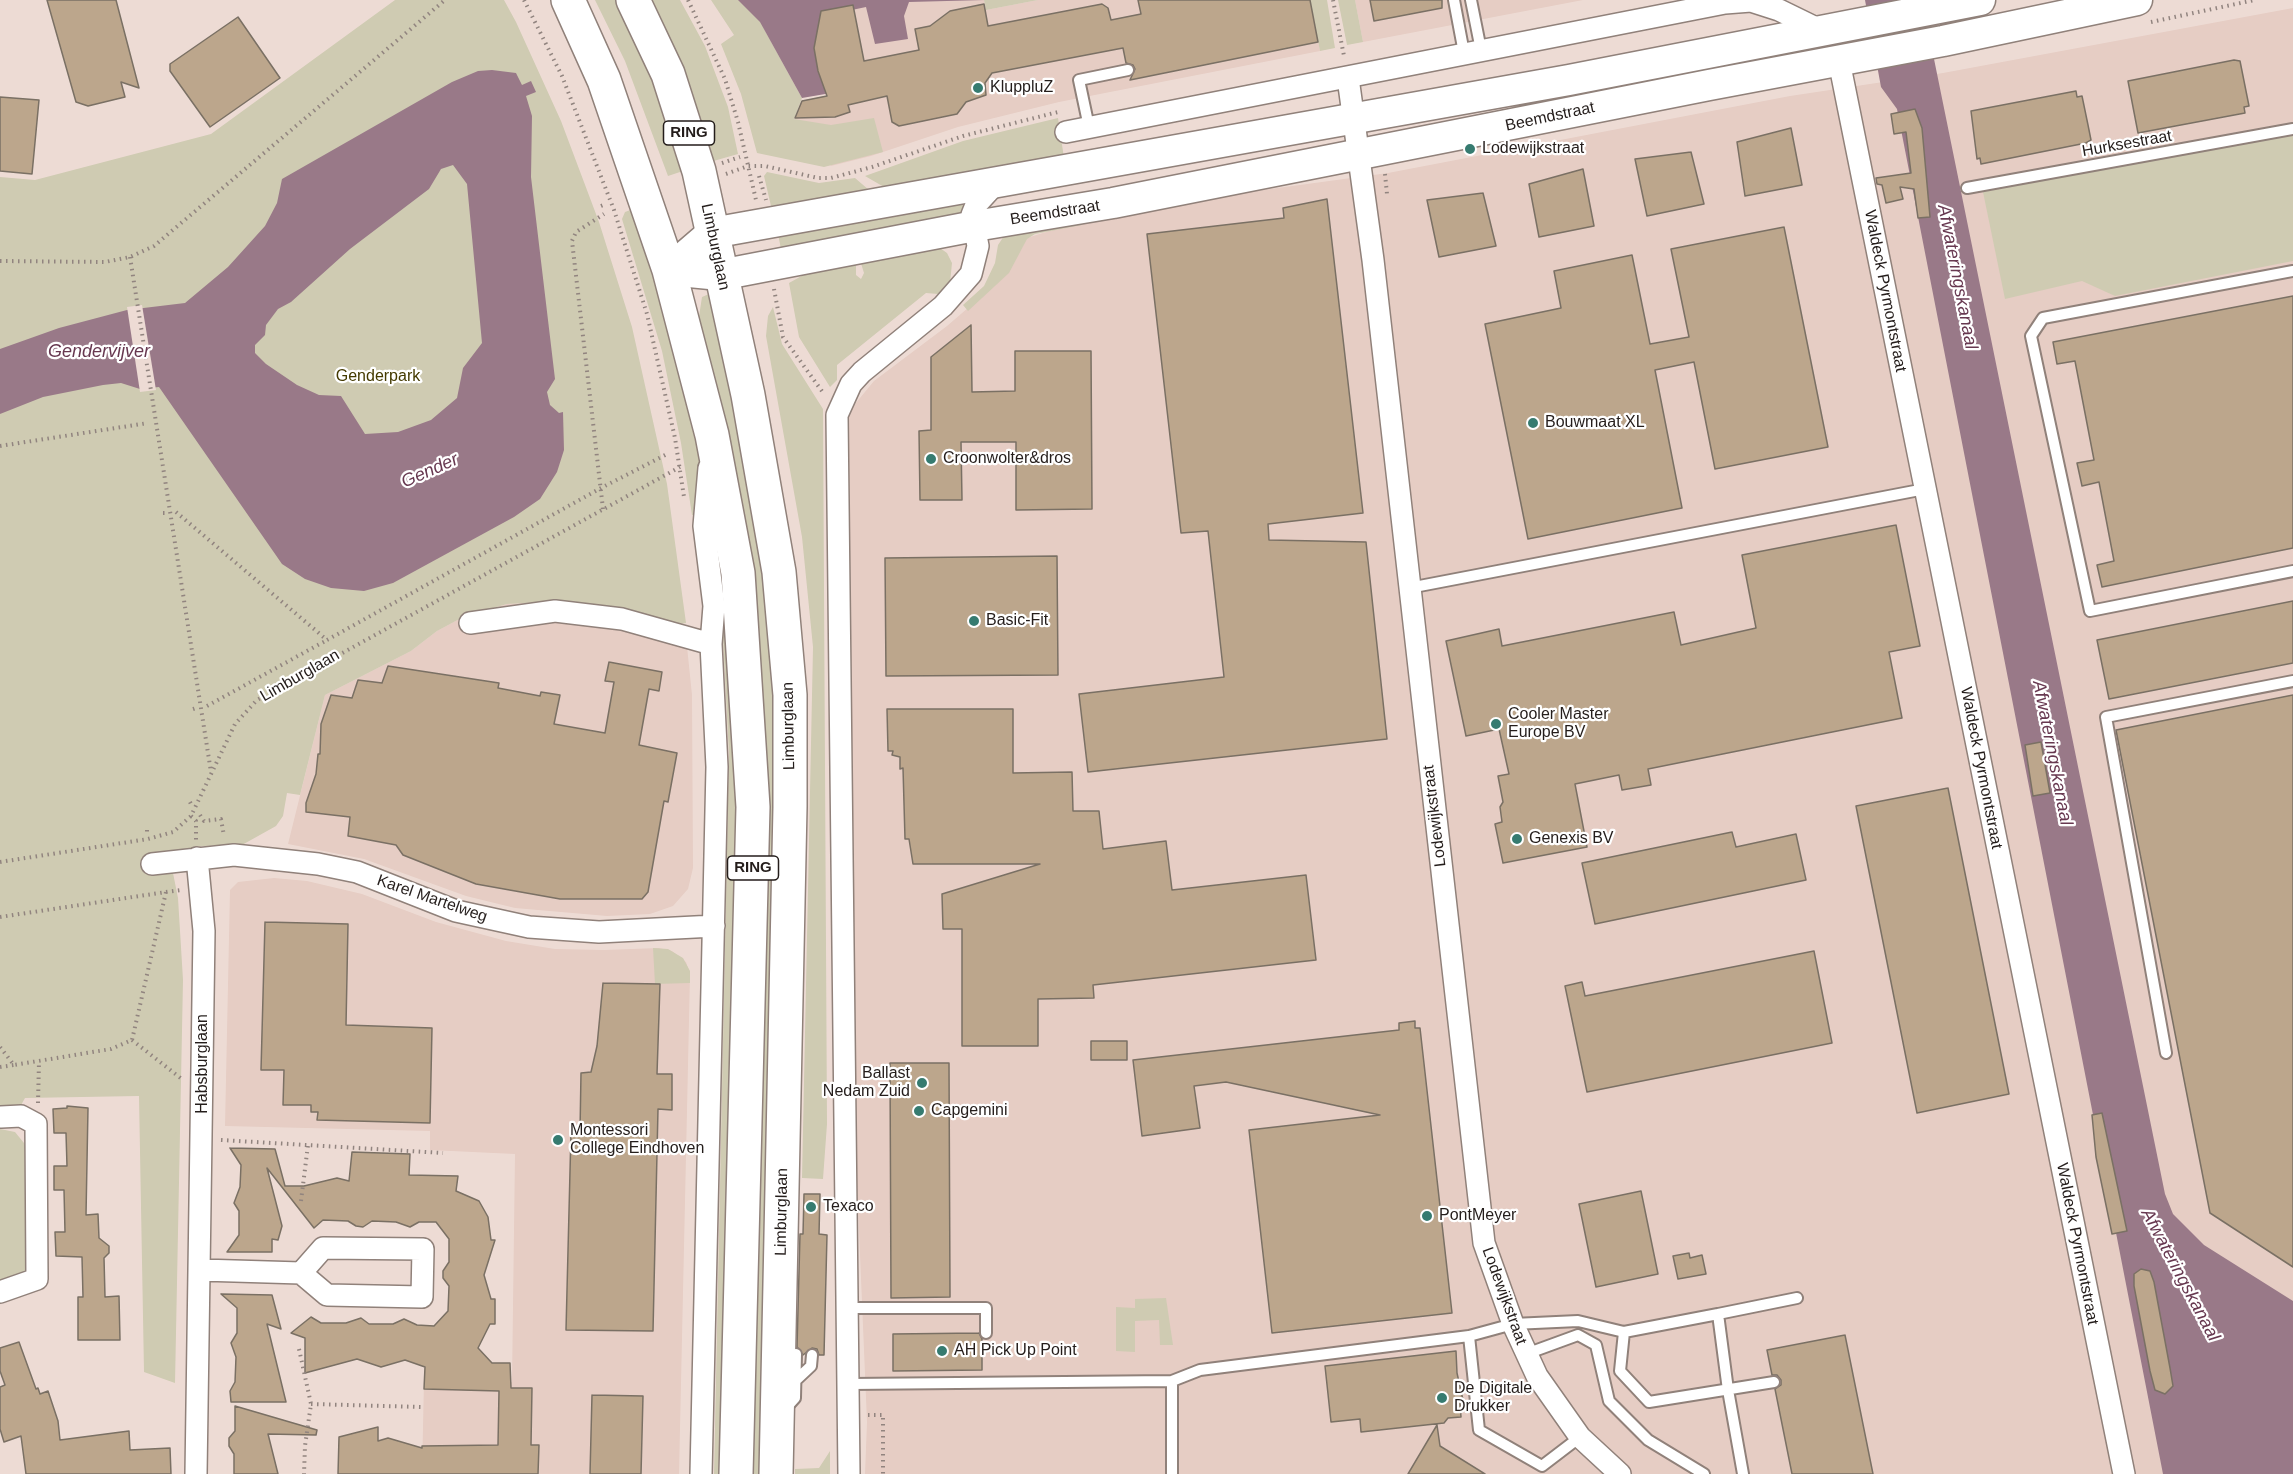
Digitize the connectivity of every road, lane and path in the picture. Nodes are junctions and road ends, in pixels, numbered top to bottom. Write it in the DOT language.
graph roads {
  1 [pos="445,0"];
  2 [pos="524,0"];
  3 [pos="568,0"];
  4 [pos="633,0"];
  5 [pos="688,0"];
  6 [pos="1333,0"];
  7 [pos="1454,0"];
  8 [pos="1471,0"];
  9 [pos="1980,0"];
  10 [pos="2137,0"];
  11 [pos="1822,31"];
  12 [pos="1472,52"];
  13 [pos="1344,56"];
  14 [pos="1839,61"];
  15 [pos="1128,70"];
  16 [pos="1348,78"];
  17 [pos="1087,117"];
  18 [pos="1355,119"];
  19 [pos="2293,129"];
  20 [pos="1066,132"];
  21 [pos="1360,156"];
  22 [pos="748,166"];
  23 [pos="759,176"];
  24 [pos="998,181"];
  25 [pos="1967,189"];
  26 [pos="604,214"];
  27 [pos="764,216"];
  28 [pos="975,226"];
  29 [pos="712,233"];
  30 [pos="130,257"];
  31 [pos="0,261"];
  32 [pos="769,266"];
  33 [pos="669,270"];
  34 [pos="2293,271"];
  35 [pos="720,275"];
  36 [pos="837,415"];
  37 [pos="148,423"];
  38 [pos="712,435"];
  39 [pos="0,446"];
  40 [pos="667,454"];
  41 [pos="601,488"];
  42 [pos="1925,489"];
  43 [pos="603,509"];
  44 [pos="176,512"];
  45 [pos="2293,571"];
  46 [pos="1409,588"];
  47 [pos="470,623"];
  48 [pos="327,640"];
  49 [pos="711,644"];
  50 [pos="2293,681"];
  51 [pos="207,706"];
  52 [pos="211,772"];
  53 [pos="200,815"];
  54 [pos="225,846"];
  55 [pos="197,858"];
  56 [pos="0,862"];
  57 [pos="152,864"];
  58 [pos="186,889"];
  59 [pos="166,892"];
  60 [pos="0,917"];
  61 [pos="714,926"];
  62 [pos="132,1040"];
  63 [pos="0,1047"];
  64 [pos="2166,1053"];
  65 [pos="39,1062"];
  66 [pos="14,1065"];
  67 [pos="0,1067"];
  68 [pos="182,1080"];
  69 [pos="39,1097"];
  70 [pos="1,1117"];
  71 [pos="220,1140"];
  72 [pos="308,1145"];
  73 [pos="443,1153"];
  74 [pos="301,1201"];
  75 [pos="201,1270"];
  76 [pos="301,1273"];
  77 [pos="0,1292"];
  78 [pos="1797,1298"];
  79 [pos="849,1308"];
  80 [pos="1718,1314"];
  81 [pos="1513,1324"];
  82 [pos="1624,1332"];
  83 [pos="986,1334"];
  84 [pos="1469,1336"];
  85 [pos="298,1349"];
  86 [pos="796,1354"];
  87 [pos="1525,1354"];
  88 [pos="812,1355"];
  89 [pos="986,1370"];
  90 [pos="795,1381"];
  91 [pos="1172,1381"];
  92 [pos="1774,1382"];
  93 [pos="987,1383"];
  94 [pos="850,1384"];
  95 [pos="1728,1390"];
  96 [pos="310,1404"];
  97 [pos="421,1407"];
  98 [pos="849,1415"];
  99 [pos="778,1417"];
  100 [pos="1580,1437"];
  101 [pos="196,1474"];
  102 [pos="304,1474"];
  103 [pos="701,1474"];
  104 [pos="736,1474"];
  105 [pos="776,1474"];
  106 [pos="849,1474"];
  107 [pos="883,1474"];
  108 [pos="1172,1474"];
  109 [pos="1620,1474"];
  110 [pos="1704,1474"];
  111 [pos="1743,1474"];
  112 [pos="2124,1474"];
  1 -- 30 [label="path"];
  2 -- 43 [label="path, Limburglaan"];
  3 -- 33 [label="main road, RING"];
  4 -- 29 [label="main road, Limburglaan / RING"];
  5 -- 22 [label="path"];
  6 -- 13 [label="path"];
  7 -- 12 [label="lane"];
  8 -- 12 [label="lane"];
  9 -- 11 [label="main road, Beemdstraat"];
  10 -- 14 [label="main road, Beemdstraat"];
  11 -- 12 [label="street"];
  11 -- 18 [label="main road, Beemdstraat"];
  12 -- 16 [label="street"];
  14 -- 21 [label="main road, Beemdstraat"];
  14 -- 42 [label="street, Waldeck Pyrmontstraat"];
  15 -- 17 [label="lane"];
  16 -- 17 [label="street"];
  16 -- 18 [label="street"];
  17 -- 20 [label="street"];
  17 -- 22 [label="path"];
  18 -- 21 [label="street, Lodewijkstraat"];
  18 -- 24 [label="main road, Beemdstraat"];
  19 -- 25 [label="lane, Hurksestraat"];
  21 -- 28 [label="main road, Beemdstraat"];
  21 -- 46 [label="street, Lodewijkstraat"];
  22 -- 27 [label="path"];
  23 -- 27 [label="path"];
  24 -- 27 [label="main road, Beemdstraat"];
  24 -- 28 [label="street"];
  26 -- 41 [label="path"];
  27 -- 29 [label="main road, Beemdstraat"];
  28 -- 32 [label="main road, Beemdstraat"];
  28 -- 36 [label="street"];
  29 -- 33 [label="main road"];
  29 -- 35 [label="main road, Limburglaan / RING"];
  30 -- 31 [label="path"];
  30 -- 52 [label="path"];
  32 -- 35 [label="main road, Beemdstraat"];
  32 -- 36 [label="path"];
  33 -- 35 [label="main road, Beemdstraat"];
  33 -- 38 [label="main road, RING"];
  34 -- 45 [label="lane"];
  35 -- 99 [label="main road, Limburglaan / RING"];
  36 -- 79 [label="street"];
  37 -- 39 [label="path"];
  38 -- 49 [label="street"];
  38 -- 104 [label="main road, RING"];
  40 -- 41 [label="path"];
  41 -- 43 [label="path"];
  41 -- 48 [label="path"];
  42 -- 46 [label="lane"];
  42 -- 112 [label="street, Waldeck Pyrmontstraat"];
  43 -- 52 [label="path, Limburglaan"];
  44 -- 48 [label="path"];
  46 -- 81 [label="street, Lodewijkstraat"];
  47 -- 49 [label="street"];
  48 -- 51 [label="path"];
  49 -- 61 [label="street"];
  50 -- 64 [label="lane"];
  52 -- 56 [label="path, Limburglaan"];
  53 -- 54 [label="path"];
  55 -- 57 [label="street, Karel Martelweg"];
  55 -- 61 [label="street, Karel Martelweg"];
  55 -- 75 [label="street, Habsburglaan"];
  58 -- 59 [label="path"];
  59 -- 60 [label="path"];
  59 -- 62 [label="path"];
  61 -- 103 [label="street"];
  62 -- 65 [label="path"];
  62 -- 68 [label="path"];
  63 -- 66 [label="path"];
  65 -- 66 [label="path"];
  65 -- 69 [label="path"];
  66 -- 67 [label="path"];
  70 -- 77 [label="street"];
  71 -- 72 [label="path"];
  72 -- 73 [label="path"];
  72 -- 74 [label="path"];
  75 -- 76 [label="street"];
  75 -- 101 [label="street, Habsburglaan"];
  76 -- 76 [label="street"];
  78 -- 80 [label="lane"];
  79 -- 83 [label="lane"];
  79 -- 94 [label="street"];
  80 -- 82 [label="lane"];
  80 -- 95 [label="lane"];
  81 -- 82 [label="lane"];
  81 -- 84 [label="lane"];
  81 -- 87 [label="street, Lodewijkstraat"];
  82 -- 95 [label="lane"];
  84 -- 91 [label="lane"];
  84 -- 100 [label="lane"];
  85 -- 96 [label="path"];
  86 -- 90 [label="lane"];
  87 -- 100 [label="street, Lodewijkstraat"];
  87 -- 110 [label="lane"];
  88 -- 90 [label="lane"];
  89 -- 93 [label="lane"];
  90 -- 99 [label="lane"];
  91 -- 93 [label="lane"];
  91 -- 108 [label="lane"];
  92 -- 95 [label="lane"];
  93 -- 94 [label="lane"];
  94 -- 98 [label="street"];
  95 -- 111 [label="lane"];
  96 -- 97 [label="path"];
  96 -- 102 [label="path"];
  98 -- 106 [label="street"];
  98 -- 107 [label="path"];
  99 -- 105 [label="main road, Limburglaan / RING"];
  100 -- 109 [label="street, Lodewijkstraat"];
}
